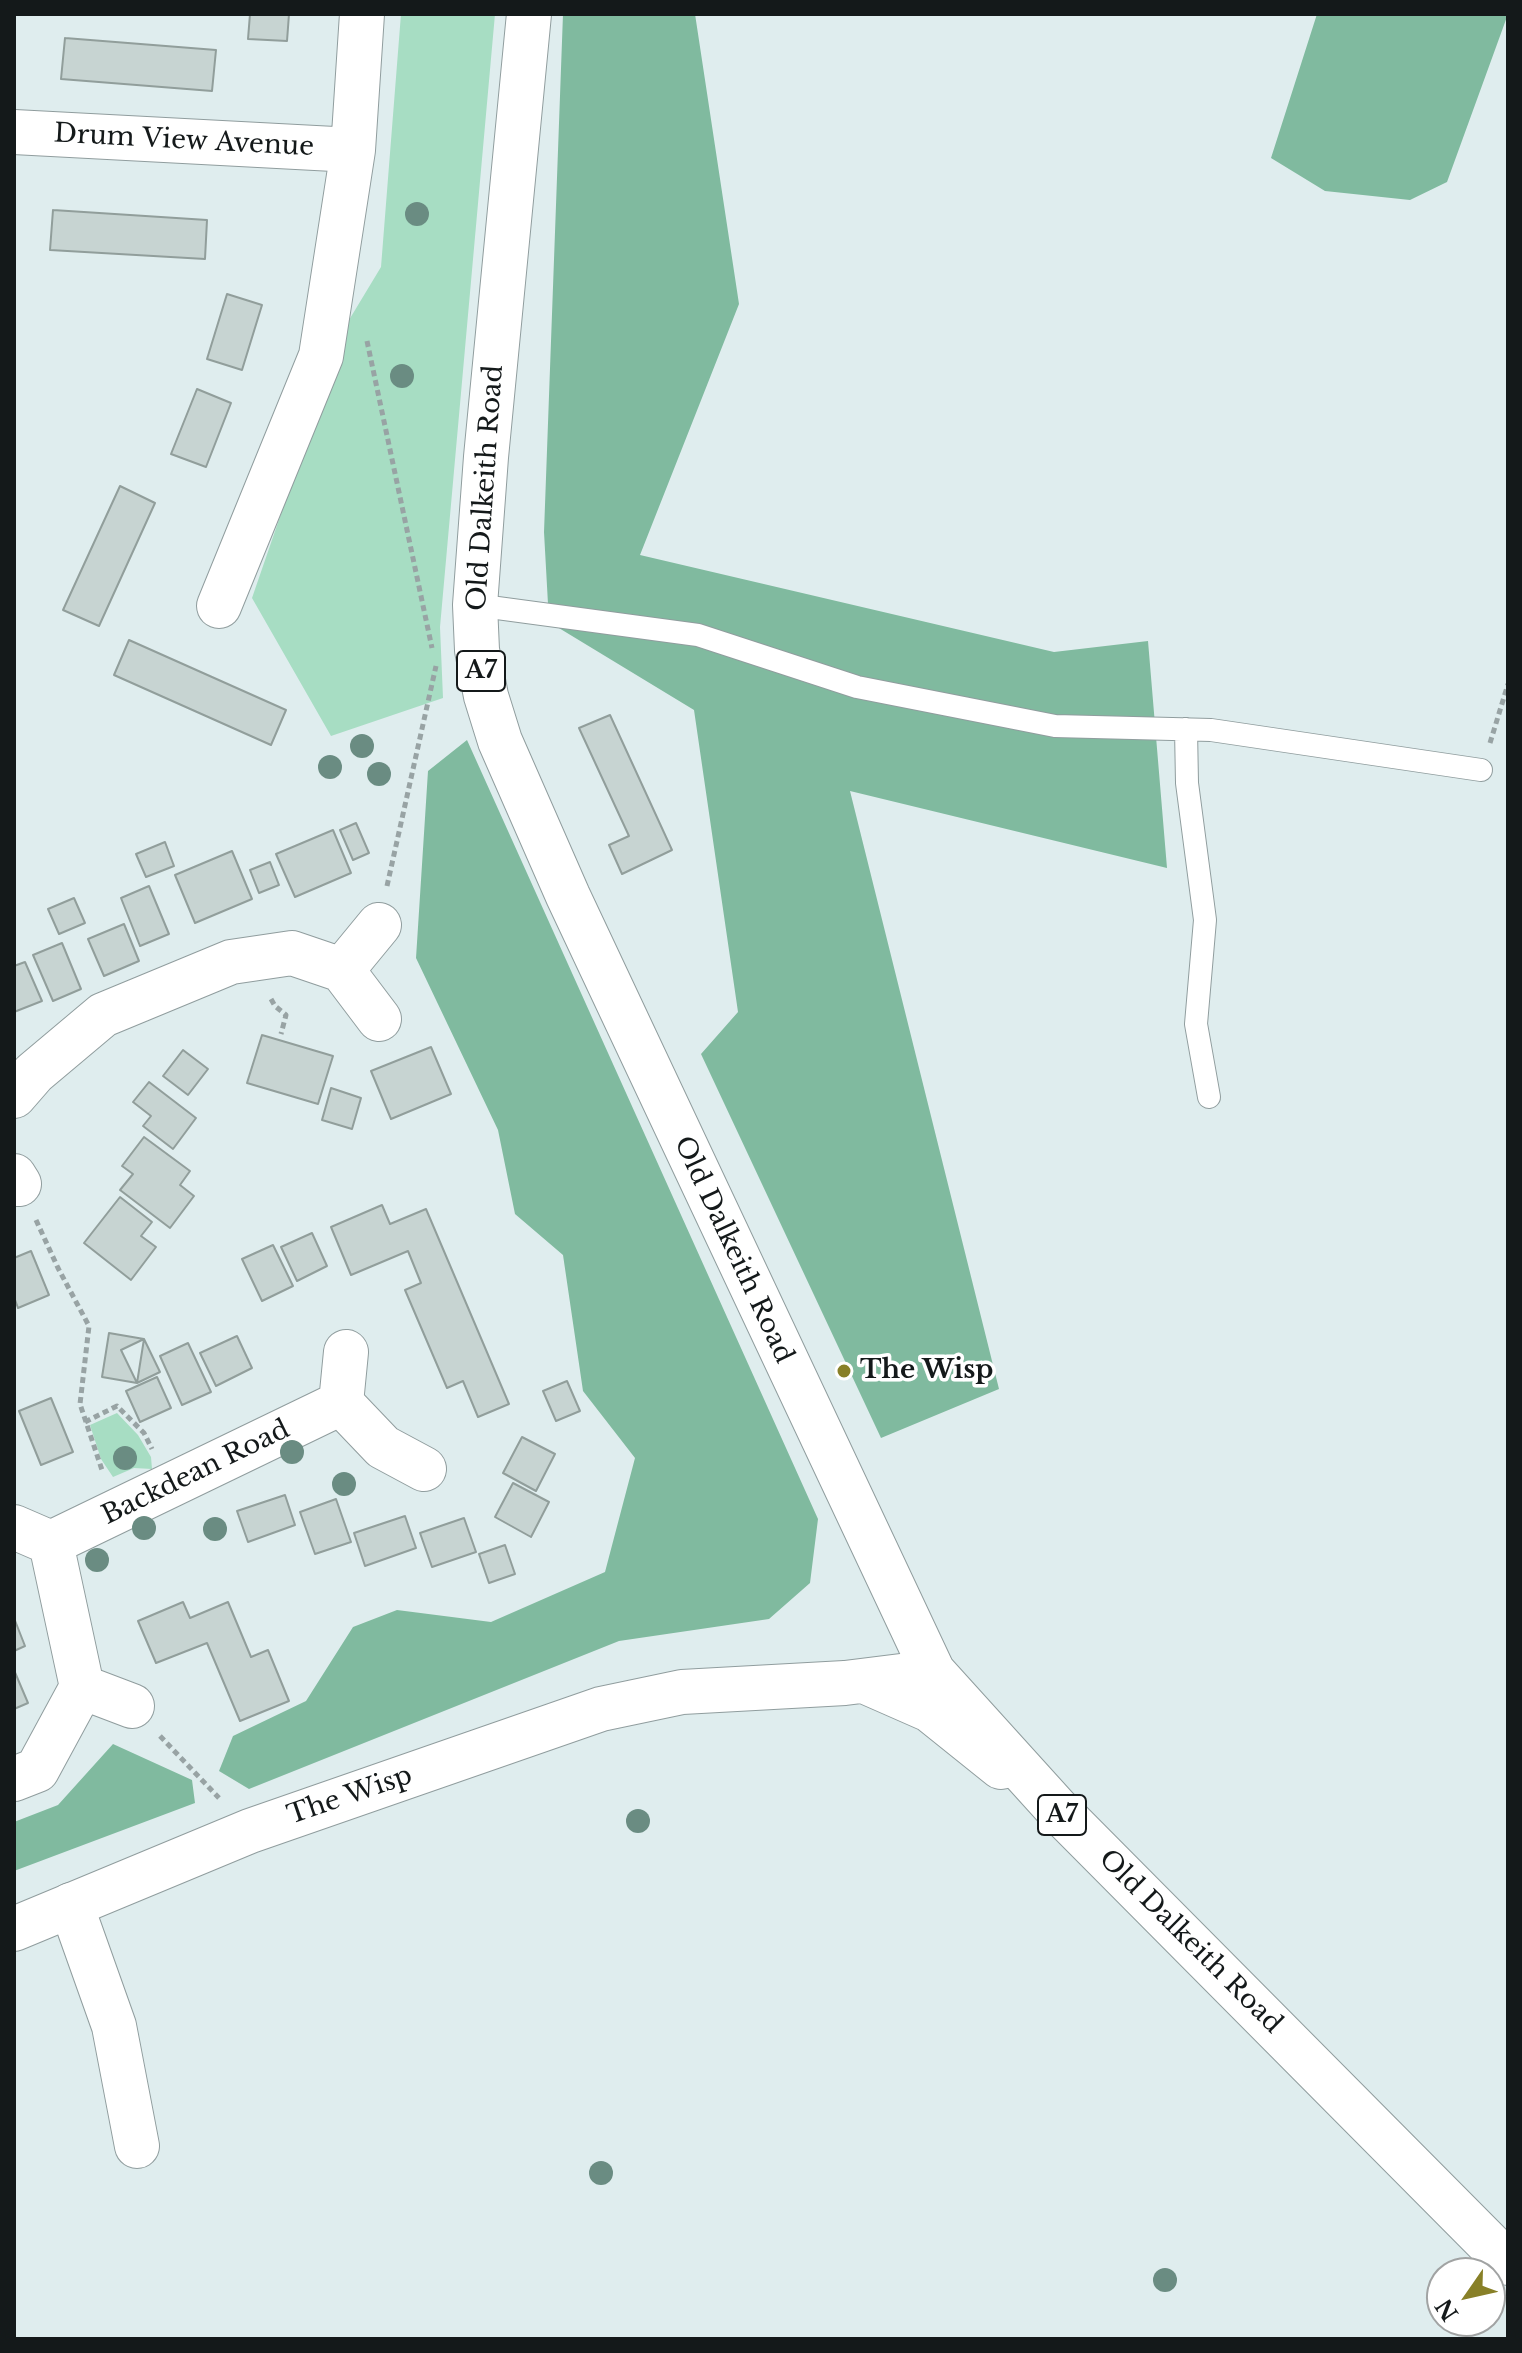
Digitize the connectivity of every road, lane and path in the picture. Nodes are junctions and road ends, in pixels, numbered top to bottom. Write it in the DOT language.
graph roads {
  1 [pos="362,14"];
  2 [pos="529,14"];
  3 [pos="14,132"];
  4 [pos="353,150"];
  5 [pos="365,331"];
  6 [pos="475,605"];
  7 [pos="219,606"];
  8 [pos="1186,729"];
  9 [pos="1481,770"];
  10 [pos="379,925"];
  11 [pos="342,970"];
  12 [pos="379,1019"];
  13 [pos="14,1096"];
  14 [pos="1209,1097"];
  15 [pos="17,1180"];
  16 [pos="346,1352"];
  17 [pos="341,1403"];
  18 [pos="85,1422"];
  19 [pos="424,1469"];
  20 [pos="171,1486"];
  21 [pos="123,1509"];
  22 [pos="33,1535"];
  23 [pos="933,1672"];
  24 [pos="864,1681"];
  25 [pos="82,1687"];
  26 [pos="132,1706"];
  27 [pos="14,1779"];
  28 [pos="250,1831"];
  29 [pos="71,1905"];
  30 [pos="14,1929"];
  31 [pos="1295,2048"];
  32 [pos="137,2146"];
  33 [pos="1508,2263"];
  1 -- 4 [label="street"];
  2 -- 6 [label="street, Old Dalkeith Road / A7"];
  3 -- 4 [label="street, Drum View Avenue"];
  4 -- 7 [label="street"];
  5 -- 10 [label="path"];
  6 -- 8 [label="lane"];
  6 -- 23 [label="street, Old Dalkeith Road / A7"];
  8 -- 9 [label="lane"];
  8 -- 14 [label="lane"];
  10 -- 11 [label="street"];
  11 -- 12 [label="street"];
  11 -- 13 [label="street"];
  15 -- 18 [label="path"];
  16 -- 17 [label="street"];
  17 -- 19 [label="street"];
  17 -- 20 [label="street, Backdean Road"];
  18 -- 20 [label="path"];
  18 -- 21 [label="path"];
  20 -- 21 [label="street, Backdean Road"];
  21 -- 22 [label="street, Backdean Road"];
  22 -- 25 [label="street, Backdean Road"];
  23 -- 24 [label="street, The Wisp"];
  23 -- 31 [label="street, Old Dalkeith Road / A7"];
  24 -- 28 [label="street, The Wisp"];
  24 -- 31 [label="street"];
  25 -- 26 [label="street"];
  25 -- 27 [label="street"];
  26 -- 28 [label="path"];
  28 -- 29 [label="street, The Wisp"];
  29 -- 30 [label="street, The Wisp"];
  29 -- 32 [label="street"];
  31 -- 33 [label="street, Old Dalkeith Road / A7"];
}
